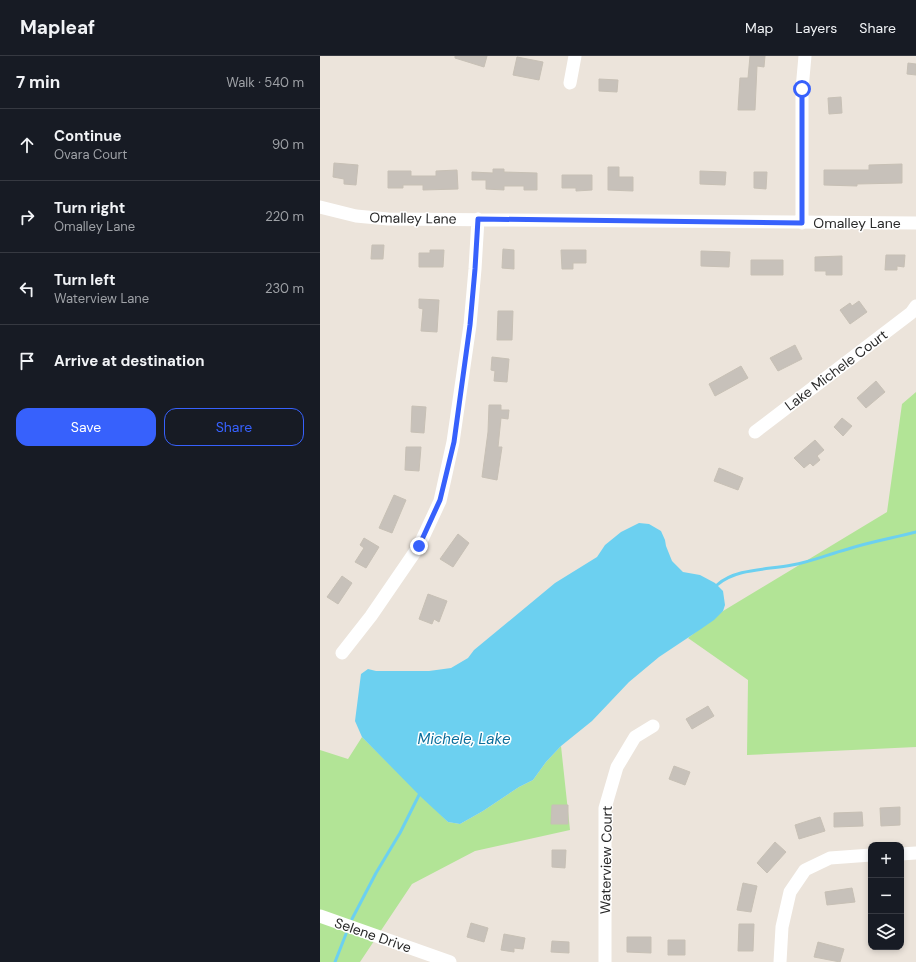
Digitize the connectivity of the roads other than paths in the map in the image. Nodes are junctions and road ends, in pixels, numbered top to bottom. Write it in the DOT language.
graph roads {
  1 [pos="575,56"];
  2 [pos="805,56"];
  3 [pos="570,83"];
  4 [pos="320,207"];
  5 [pos="478,219"];
  6 [pos="802,223"];
  7 [pos="916,223"];
  8 [pos="916,306"];
  9 [pos="756,432"];
  10 [pos="342,653"];
  11 [pos="653,726"];
  12 [pos="916,853"];
  13 [pos="904,854"];
  14 [pos="868,856"];
  15 [pos="320,916"];
  16 [pos="450,962"];
  17 [pos="605,962"];
  18 [pos="780,962"];
  1 -- 3 [label="street"];
  2 -- 6 [label="street"];
  4 -- 5 [label="street, Omalley Lane"];
  5 -- 6 [label="street, Omalley Lane"];
  5 -- 10 [label="street"];
  6 -- 7 [label="street, Omalley Lane"];
  8 -- 9 [label="street, Lake Michele Court"];
  11 -- 17 [label="street, Waterview Court"];
  12 -- 13 [label="street"];
  14 -- 18 [label="street"];
  15 -- 16 [label="street, Selene Drive"];
}
